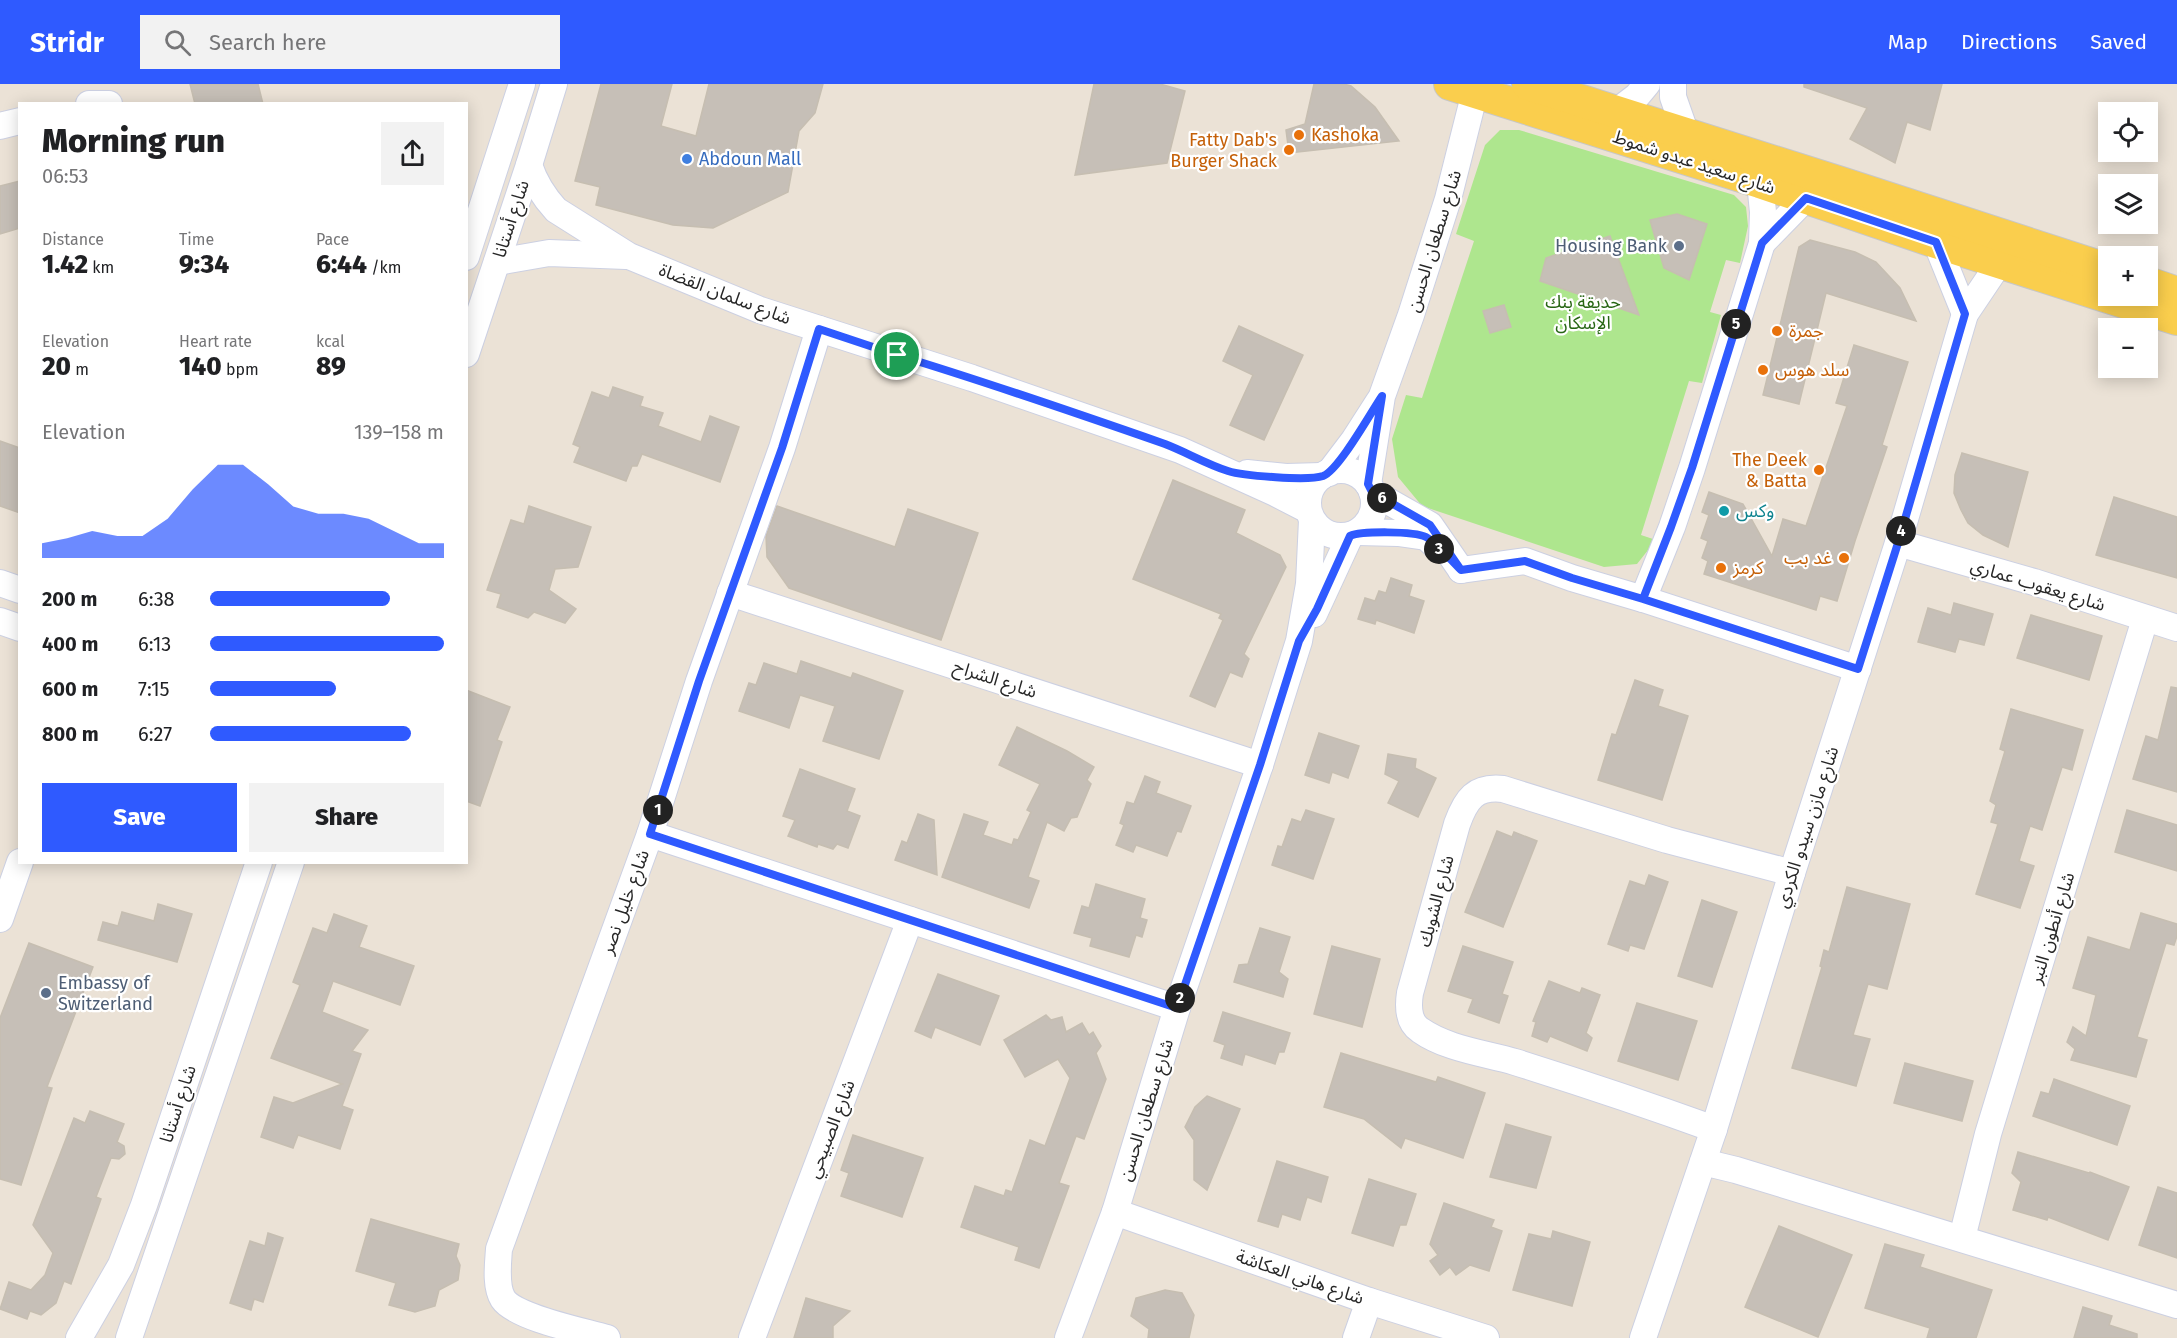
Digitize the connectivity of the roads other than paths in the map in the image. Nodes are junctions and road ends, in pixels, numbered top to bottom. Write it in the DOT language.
graph roads {
  1 [pos="522,84"];
  2 [pos="554,84"];
  3 [pos="1528,84"];
  4 [pos="1647,84"];
  5 [pos="1673,84"];
  6 [pos="1467,87"];
  7 [pos="1616,112"];
  8 [pos="18,122"];
  9 [pos="0,126"];
  10 [pos="1686,134"];
  11 [pos="529,165"];
  12 [pos="1760,182"];
  13 [pos="1806,198"];
  14 [pos="1936,242"];
  15 [pos="1762,243"];
  16 [pos="468,251"];
  17 [pos="629,256"];
  18 [pos="497,262"];
  19 [pos="2000,262"];
  20 [pos="2098,266"];
  21 [pos="2158,286"];
  22 [pos="2177,293"];
  23 [pos="1965,314"];
  24 [pos="2177,319"];
  25 [pos="819,329"];
  26 [pos="468,348"];
  27 [pos="1382,396"];
  28 [pos="1229,471"];
  29 [pos="1325,474"];
  30 [pos="1370,488"];
  31 [pos="1310,515"];
  32 [pos="1354,534"];
  33 [pos="1898,543"];
  34 [pos="1461,570"];
  35 [pos="0,583"];
  36 [pos="18,589"];
  37 [pos="730,593"];
  38 [pos="1643,599"];
  39 [pos="2145,619"];
  40 [pos="0,621"];
  41 [pos="18,627"];
  42 [pos="2177,628"];
  43 [pos="1299,641"];
  44 [pos="1858,669"];
  45 [pos="1260,765"];
  46 [pos="650,834"];
  47 [pos="19,864"];
  48 [pos="258,864"];
  49 [pos="290,864"];
  50 [pos="1792,873"];
  51 [pos="0,919"];
  52 [pos="910,920"];
  53 [pos="1177,1008"];
  54 [pos="1714,1129"];
  55 [pos="1703,1162"];
  56 [pos="1115,1212"];
  57 [pos="1962,1238"];
  58 [pos="1369,1301"];
  59 [pos="2177,1305"];
  60 [pos="79,1338"];
  61 [pos="129,1338"];
  62 [pos="607,1338"];
  63 [pos="752,1338"];
  64 [pos="1068,1338"];
  65 [pos="1356,1338"];
  66 [pos="1486,1338"];
  67 [pos="1643,1338"];
  1 -- 16 [label="street, شارع أستانا"];
  2 -- 11 [label="street, شارع أستانا"];
  3 -- 7 [label="main road, شارع سعيد عبدو شموط"];
  4 -- 7 [label="street"];
  5 -- 10 [label="street"];
  6 -- 12 [label="main road, شارع سعيد عبدو شموط"];
  6 -- 27 [label="street, شارع سطعان الحسن"];
  7 -- 10 [label="main road, شارع سعيد عبدو شموط"];
  8 -- 9 [label="street"];
  10 -- 20 [label="main road, شارع سعيد عبدو شموط"];
  11 -- 17 [label="street, شارع سلمان القضاة"];
  11 -- 18 [label="street, شارع أستانا"];
  12 -- 13 [label="main road, شارع سعيد عبدو شموط"];
  12 -- 15 [label="street"];
  13 -- 14 [label="main road, شارع سعيد عبدو شموط"];
  13 -- 15 [label="street"];
  14 -- 19 [label="main road, شارع سعيد عبدو شموط"];
  14 -- 23 [label="street"];
  15 -- 38 [label="street"];
  17 -- 18 [label="street, شارع سلمان القضاة"];
  17 -- 25 [label="street, شارع سلمان القضاة"];
  18 -- 26 [label="street, شارع أستانا"];
  19 -- 23 [label="street, شارع مازن سيدو الكردي"];
  19 -- 24 [label="main road, شارع سعيد عبدو شموط"];
  21 -- 22 [label="main road"];
  23 -- 33 [label="street, شارع مازن سيدو الكردي"];
  25 -- 28 [label="street, شارع سلمان القضاة"];
  25 -- 37 [label="street, شارع خليل نصر"];
  27 -- 29 [label="street, شارع سطعان الحسن"];
  27 -- 30 [label="street, شارع سطعان الحسن"];
  28 -- 29 [label="street, شارع سلمان القضاة"];
  28 -- 31 [label="street, شارع سلمان القضاة"];
  29 -- 30 [label="street"];
  29 -- 31 [label="street"];
  30 -- 32 [label="street"];
  30 -- 34 [label="street"];
  31 -- 32 [label="street"];
  31 -- 43 [label="street, شارع سطعان الحسن"];
  32 -- 34 [label="street"];
  32 -- 43 [label="street, شارع سطعان الحسن"];
  33 -- 39 [label="street, شارع يعقوب عماري"];
  33 -- 44 [label="street, شارع مازن سيدو الكردي"];
  34 -- 38 [label="street"];
  35 -- 36 [label="street"];
  37 -- 45 [label="street, شارع الشراح"];
  37 -- 46 [label="street, شارع خليل نصر"];
  38 -- 44 [label="street"];
  39 -- 42 [label="street, شارع يعقوب عماري"];
  39 -- 57 [label="street, شارع أنطون النبر"];
  40 -- 41 [label="street"];
  43 -- 45 [label="street, شارع سطعان الحسن"];
  44 -- 50 [label="street, شارع مازن سيدو الكردي"];
  45 -- 53 [label="street, شارع سطعان الحسن"];
  46 -- 52 [label="street"];
  46 -- 62 [label="street, شارع خليل نصر"];
  47 -- 51 [label="street"];
  48 -- 60 [label="street, شارع أستانا"];
  49 -- 61 [label="street, شارع أستانا"];
  50 -- 54 [label="street, شارع مازن سيدو الكردي"];
  50 -- 54 [label="street, شارع الشوبك"];
  52 -- 53 [label="street"];
  52 -- 63 [label="street, شارع الصبيحي"];
  53 -- 56 [label="street, شارع سطعان الحسن"];
  54 -- 55 [label="street, شارع مازن سيدو الكردي"];
  55 -- 57 [label="street"];
  55 -- 67 [label="street, شارع مازن سيدو الكردي"];
  56 -- 58 [label="street, شارع هاني العكاشة"];
  56 -- 64 [label="street, شارع سطعان الحسن"];
  57 -- 59 [label="street"];
  58 -- 65 [label="street"];
  58 -- 66 [label="street, شارع هاني العكاشة"];
}
